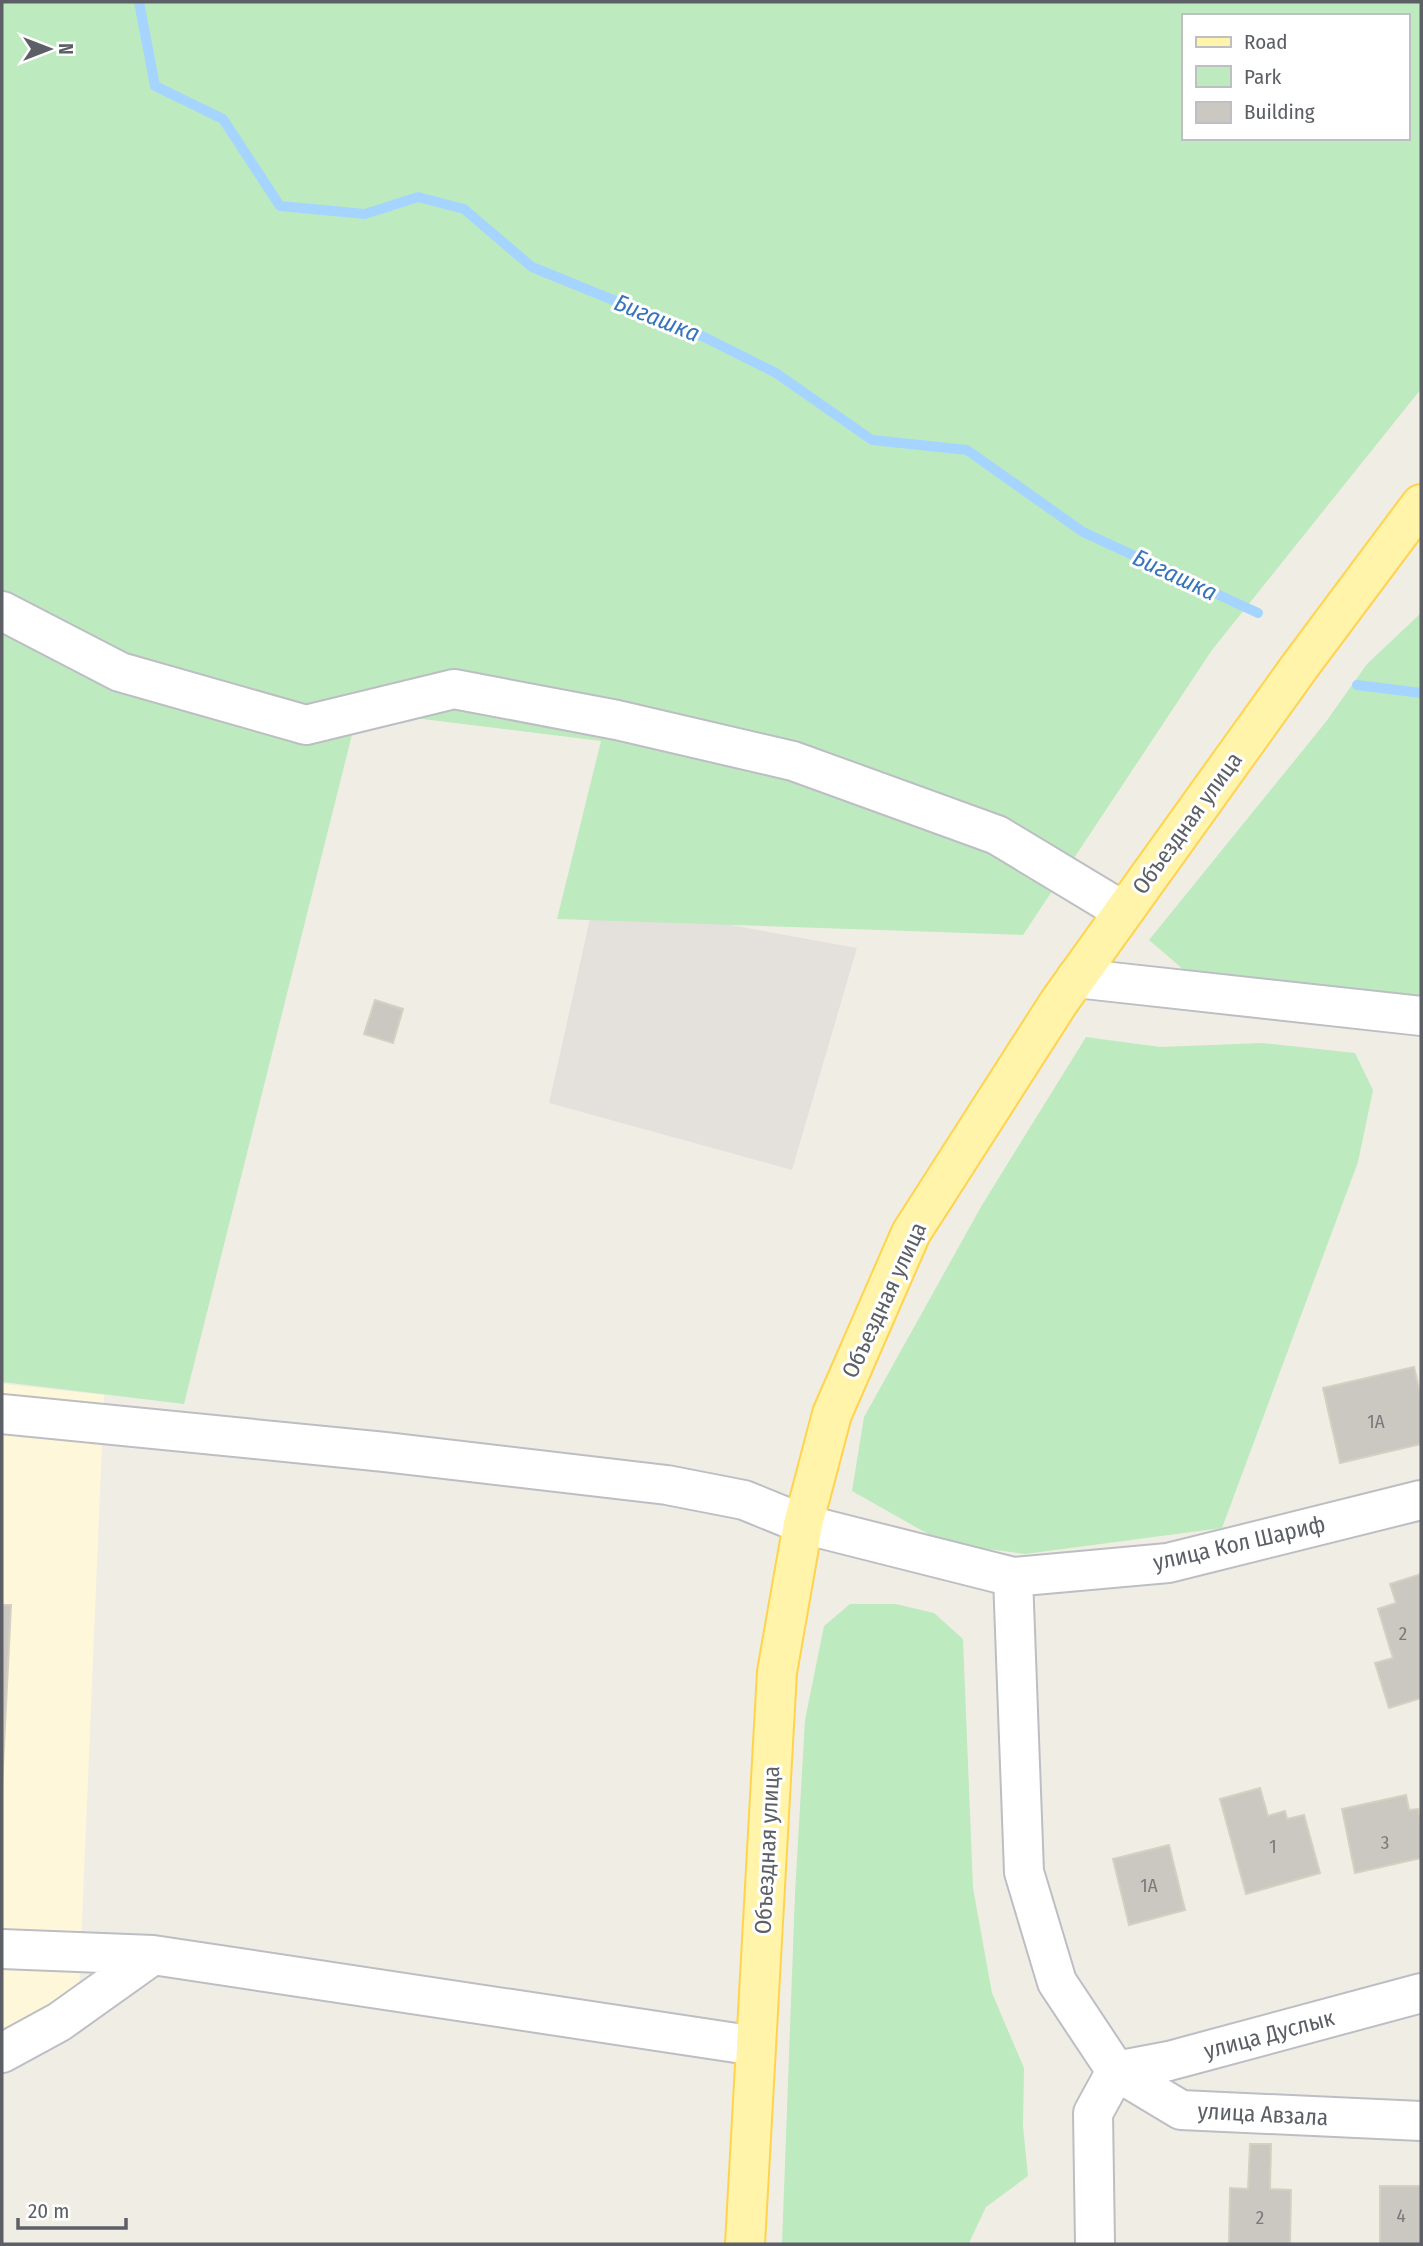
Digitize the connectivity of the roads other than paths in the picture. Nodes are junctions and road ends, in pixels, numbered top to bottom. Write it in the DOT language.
graph roads {
  1 [pos="1421,504"];
  2 [pos="2,611"];
  3 [pos="1124,911"];
  4 [pos="1076,978"];
  5 [pos="1421,1016"];
  6 [pos="2,1413"];
  7 [pos="1421,1500"];
  8 [pos="803,1524"];
  9 [pos="1013,1577"];
  10 [pos="2,1949"];
  11 [pos="153,1955"];
  12 [pos="1421,1993"];
  13 [pos="1079,2016"];
  14 [pos="756,2046"];
  15 [pos="2,2053"];
  16 [pos="1116,2071"];
  17 [pos="1093,2113"];
  18 [pos="1421,2121"];
  19 [pos="745,2244"];
  20 [pos="1095,2244"];
  1 -- 3 [label="main road, Объездная улица"];
  2 -- 3 [label="street"];
  3 -- 4 [label="main road, Объездная улица"];
  4 -- 5 [label="street"];
  4 -- 8 [label="main road, Объездная улица"];
  6 -- 8 [label="street, улица Кол Шариф"];
  7 -- 9 [label="street, улица Кол Шариф"];
  8 -- 9 [label="street, улица Кол Шариф"];
  8 -- 14 [label="main road, Объездная улица"];
  9 -- 13 [label="street"];
  10 -- 11 [label="street"];
  11 -- 14 [label="street"];
  11 -- 15 [label="street"];
  12 -- 16 [label="street, улица Дуслык"];
  13 -- 16 [label="street"];
  13 -- 17 [label="street"];
  14 -- 19 [label="main road, Объездная улица"];
  16 -- 17 [label="street"];
  16 -- 18 [label="street, улица Авзала"];
  17 -- 20 [label="street"];
}
